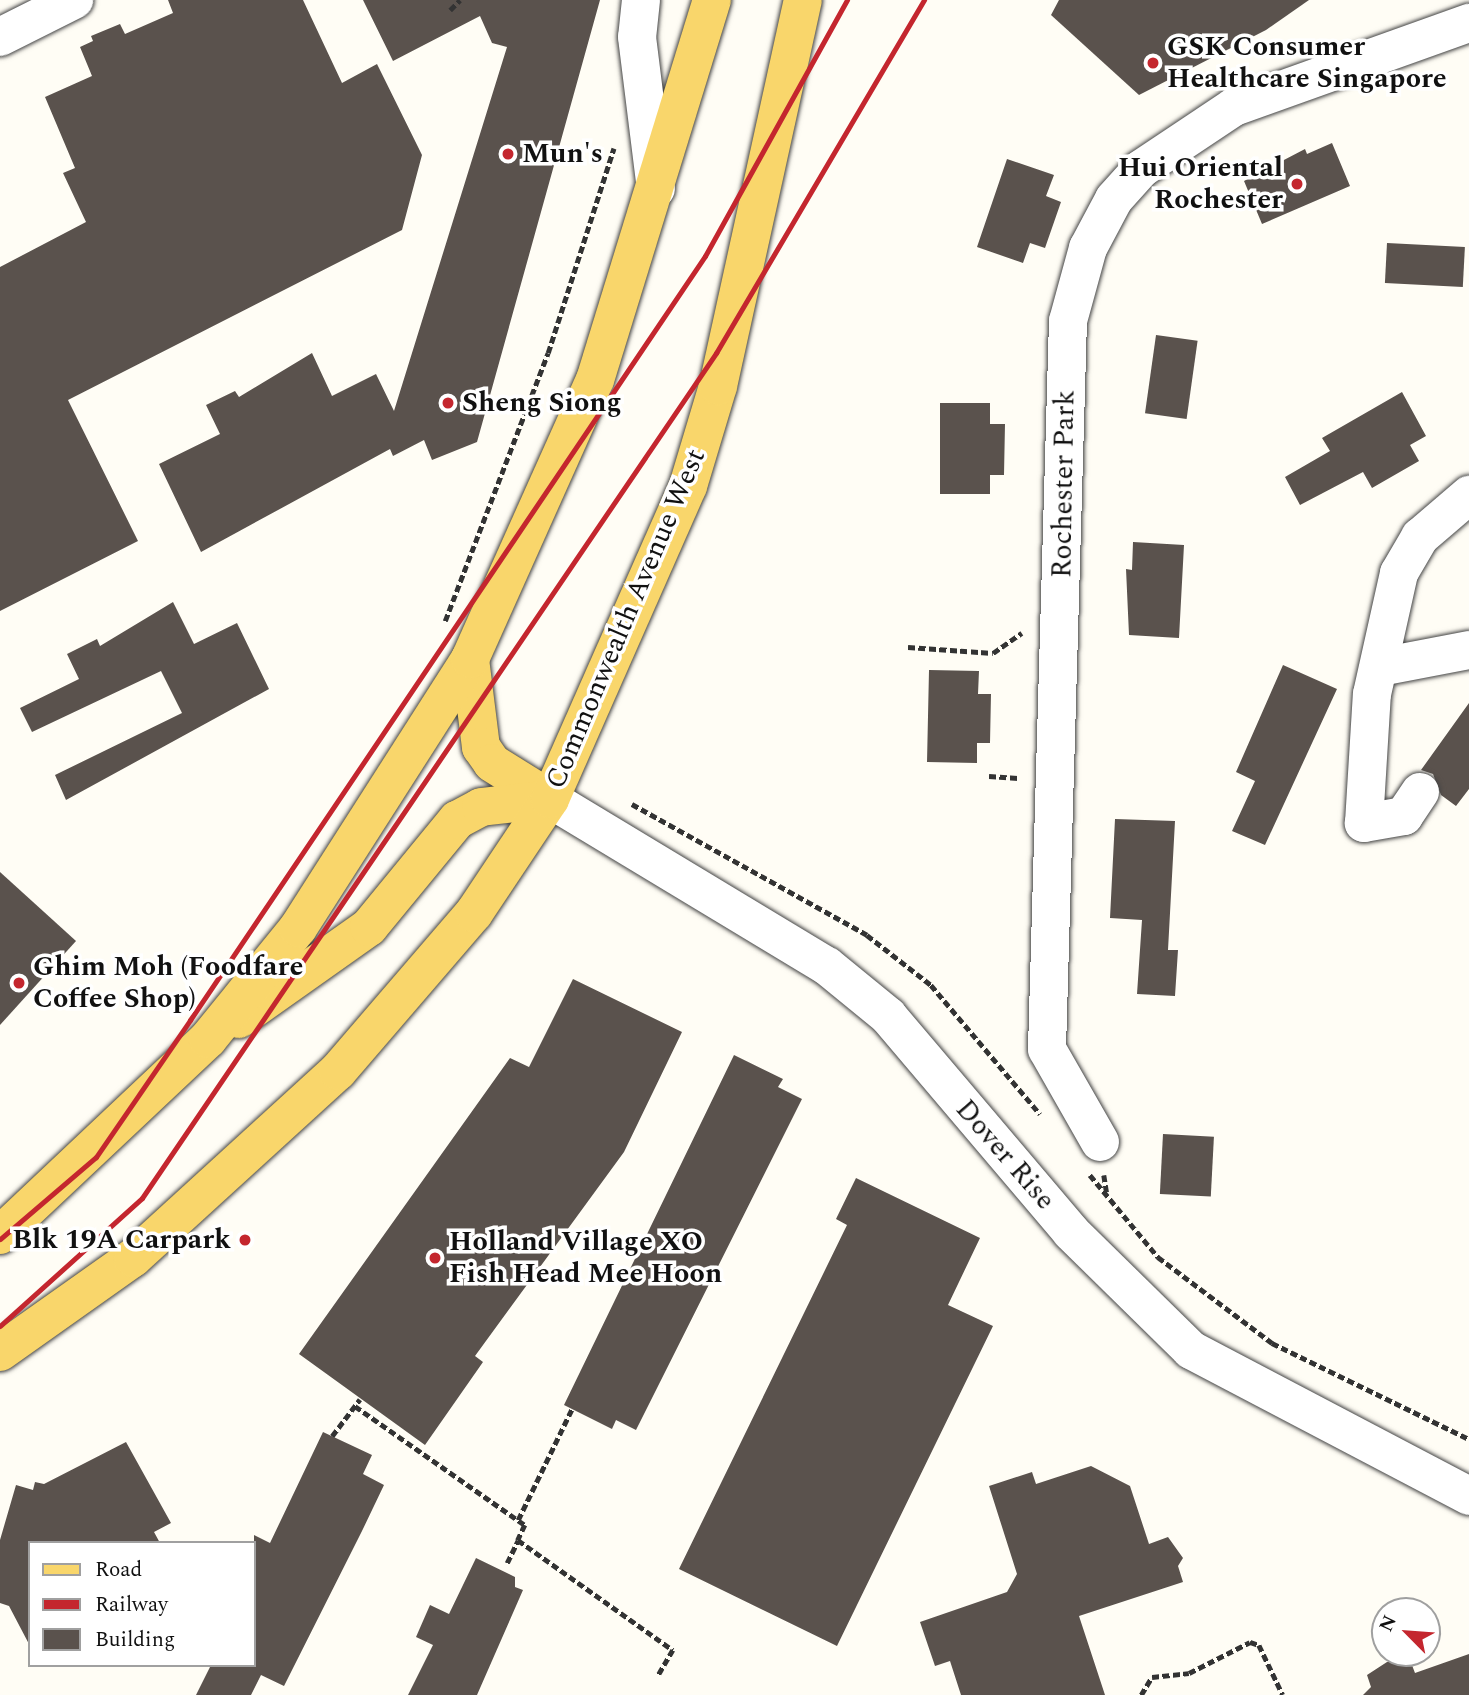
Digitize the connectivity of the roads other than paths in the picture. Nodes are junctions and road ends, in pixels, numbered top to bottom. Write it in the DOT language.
graph roads {
  1 [pos="74,0"];
  2 [pos="641,0"];
  3 [pos="712,0"];
  4 [pos="803,0"];
  5 [pos="1461,18"];
  6 [pos="0,37"];
  7 [pos="657,194"];
  8 [pos="1469,495"];
  9 [pos="1469,650"];
  10 [pos="470,659"];
  11 [pos="1380,667"];
  12 [pos="1420,792"];
  13 [pos="550,799"];
  14 [pos="208,1039"];
  15 [pos="1090,1152"];
  16 [pos="0,1235"];
  17 [pos="0,1352"];
  18 [pos="1469,1496"];
  1 -- 6 [label="street"];
  2 -- 7 [label="street"];
  3 -- 7 [label="main road"];
  4 -- 13 [label="main road, Commonwealth Avenue West"];
  5 -- 15 [label="street, Rochester Park"];
  7 -- 10 [label="main road"];
  8 -- 11 [label="street"];
  9 -- 11 [label="street"];
  10 -- 13 [label="main road"];
  10 -- 14 [label="main road"];
  11 -- 12 [label="street"];
  13 -- 14 [label="main road"];
  13 -- 17 [label="main road, Commonwealth Avenue West"];
  13 -- 18 [label="street, Dover Rise"];
  14 -- 16 [label="main road"];
}
